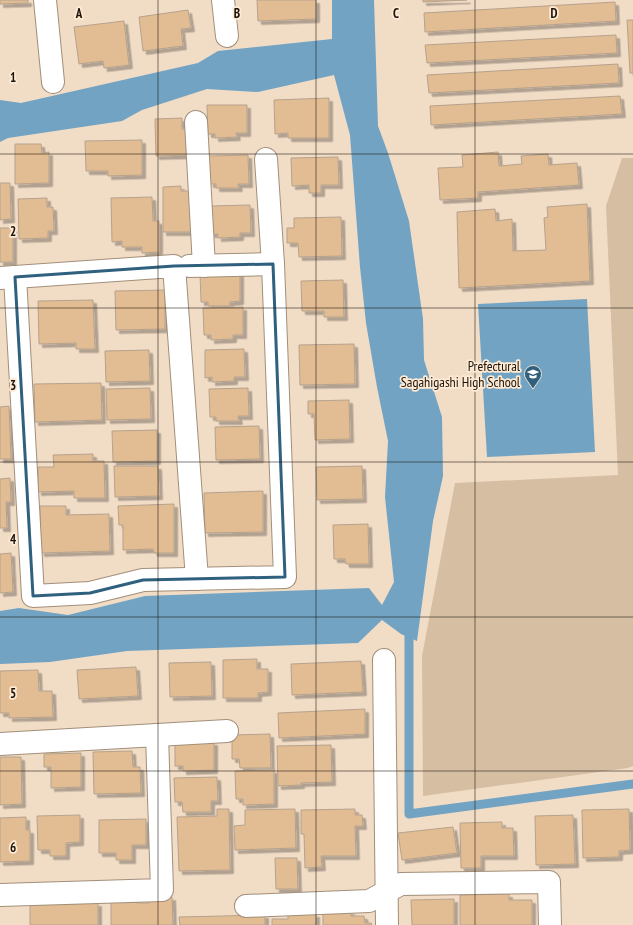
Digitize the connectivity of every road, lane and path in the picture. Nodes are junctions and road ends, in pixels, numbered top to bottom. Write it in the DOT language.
graph roads {
  1 [pos="45,0"];
  2 [pos="223,0"];
  3 [pos="227,36"];
  4 [pos="53,82"];
  5 [pos="196,122"];
  6 [pos="266,159"];
  7 [pos="273,264"];
  8 [pos="174,266"];
  9 [pos="204,266"];
  10 [pos="8,278"];
  11 [pos="197,579"];
  12 [pos="384,660"];
  13 [pos="227,730"];
  14 [pos="157,735"];
  15 [pos="0,744"];
  16 [pos="387,892"];
  17 [pos="0,894"];
  18 [pos="246,906"];
  19 [pos="387,925"];
  20 [pos="550,925"];
  1 -- 4 [label="street"];
  2 -- 3 [label="street"];
  5 -- 9 [label="street"];
  6 -- 7 [label="street"];
  7 -- 9 [label="street"];
  7 -- 11 [label="street"];
  8 -- 9 [label="street"];
  8 -- 10 [label="street"];
  8 -- 11 [label="street"];
  10 -- 11 [label="street"];
  12 -- 16 [label="street"];
  13 -- 14 [label="street"];
  14 -- 15 [label="street"];
  14 -- 17 [label="street"];
  16 -- 18 [label="street"];
  16 -- 19 [label="street"];
  16 -- 20 [label="street"];
}
